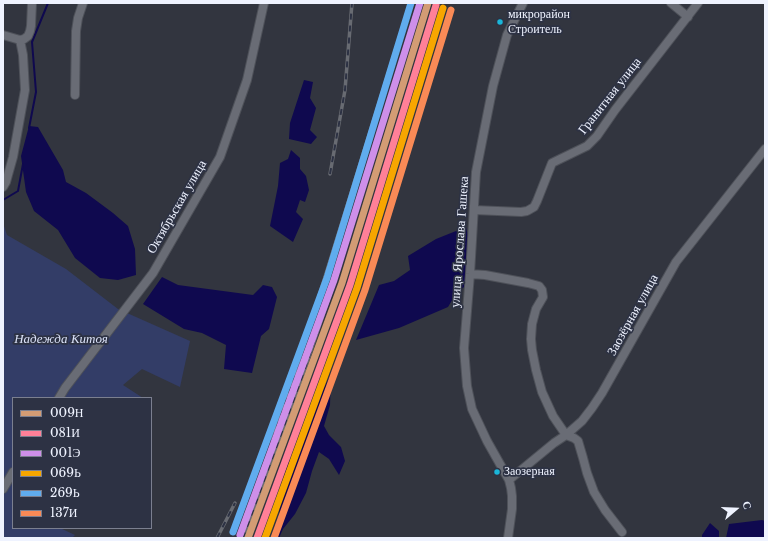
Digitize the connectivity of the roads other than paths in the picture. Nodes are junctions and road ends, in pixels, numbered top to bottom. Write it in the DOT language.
graph roads {
  1 [pos="32,3"];
  2 [pos="83,3"];
  3 [pos="264,3"];
  4 [pos="523,3"];
  5 [pos="671,3"];
  6 [pos="698,3"];
  7 [pos="688,17"];
  8 [pos="3,35"];
  9 [pos="20,40"];
  10 [pos="75,95"];
  11 [pos="765,149"];
  12 [pos="3,187"];
  13 [pos="474,210"];
  14 [pos="470,274"];
  15 [pos="60,397"];
  16 [pos="566,435"];
  17 [pos="12,474"];
  18 [pos="509,480"];
  19 [pos="3,489"];
  20 [pos="622,532"];
  21 [pos="508,538"];
  1 -- 9 [label="street"];
  2 -- 10 [label="street"];
  3 -- 15 [label="street, Октябрьская улица"];
  4 -- 13 [label="street, улица Ярослава Гашека"];
  5 -- 7 [label="street"];
  6 -- 7 [label="street, Гранитная улица"];
  7 -- 13 [label="street, Гранитная улица"];
  8 -- 9 [label="street"];
  9 -- 12 [label="street"];
  11 -- 16 [label="street, Заозёрная улица"];
  13 -- 14 [label="street, улица Ярослава Гашека"];
  14 -- 16 [label="street"];
  14 -- 18 [label="street, улица Ярослава Гашека"];
  16 -- 18 [label="street, Заозёрная улица"];
  16 -- 20 [label="street"];
  17 -- 19 [label="street"];
  18 -- 21 [label="street"];
}
